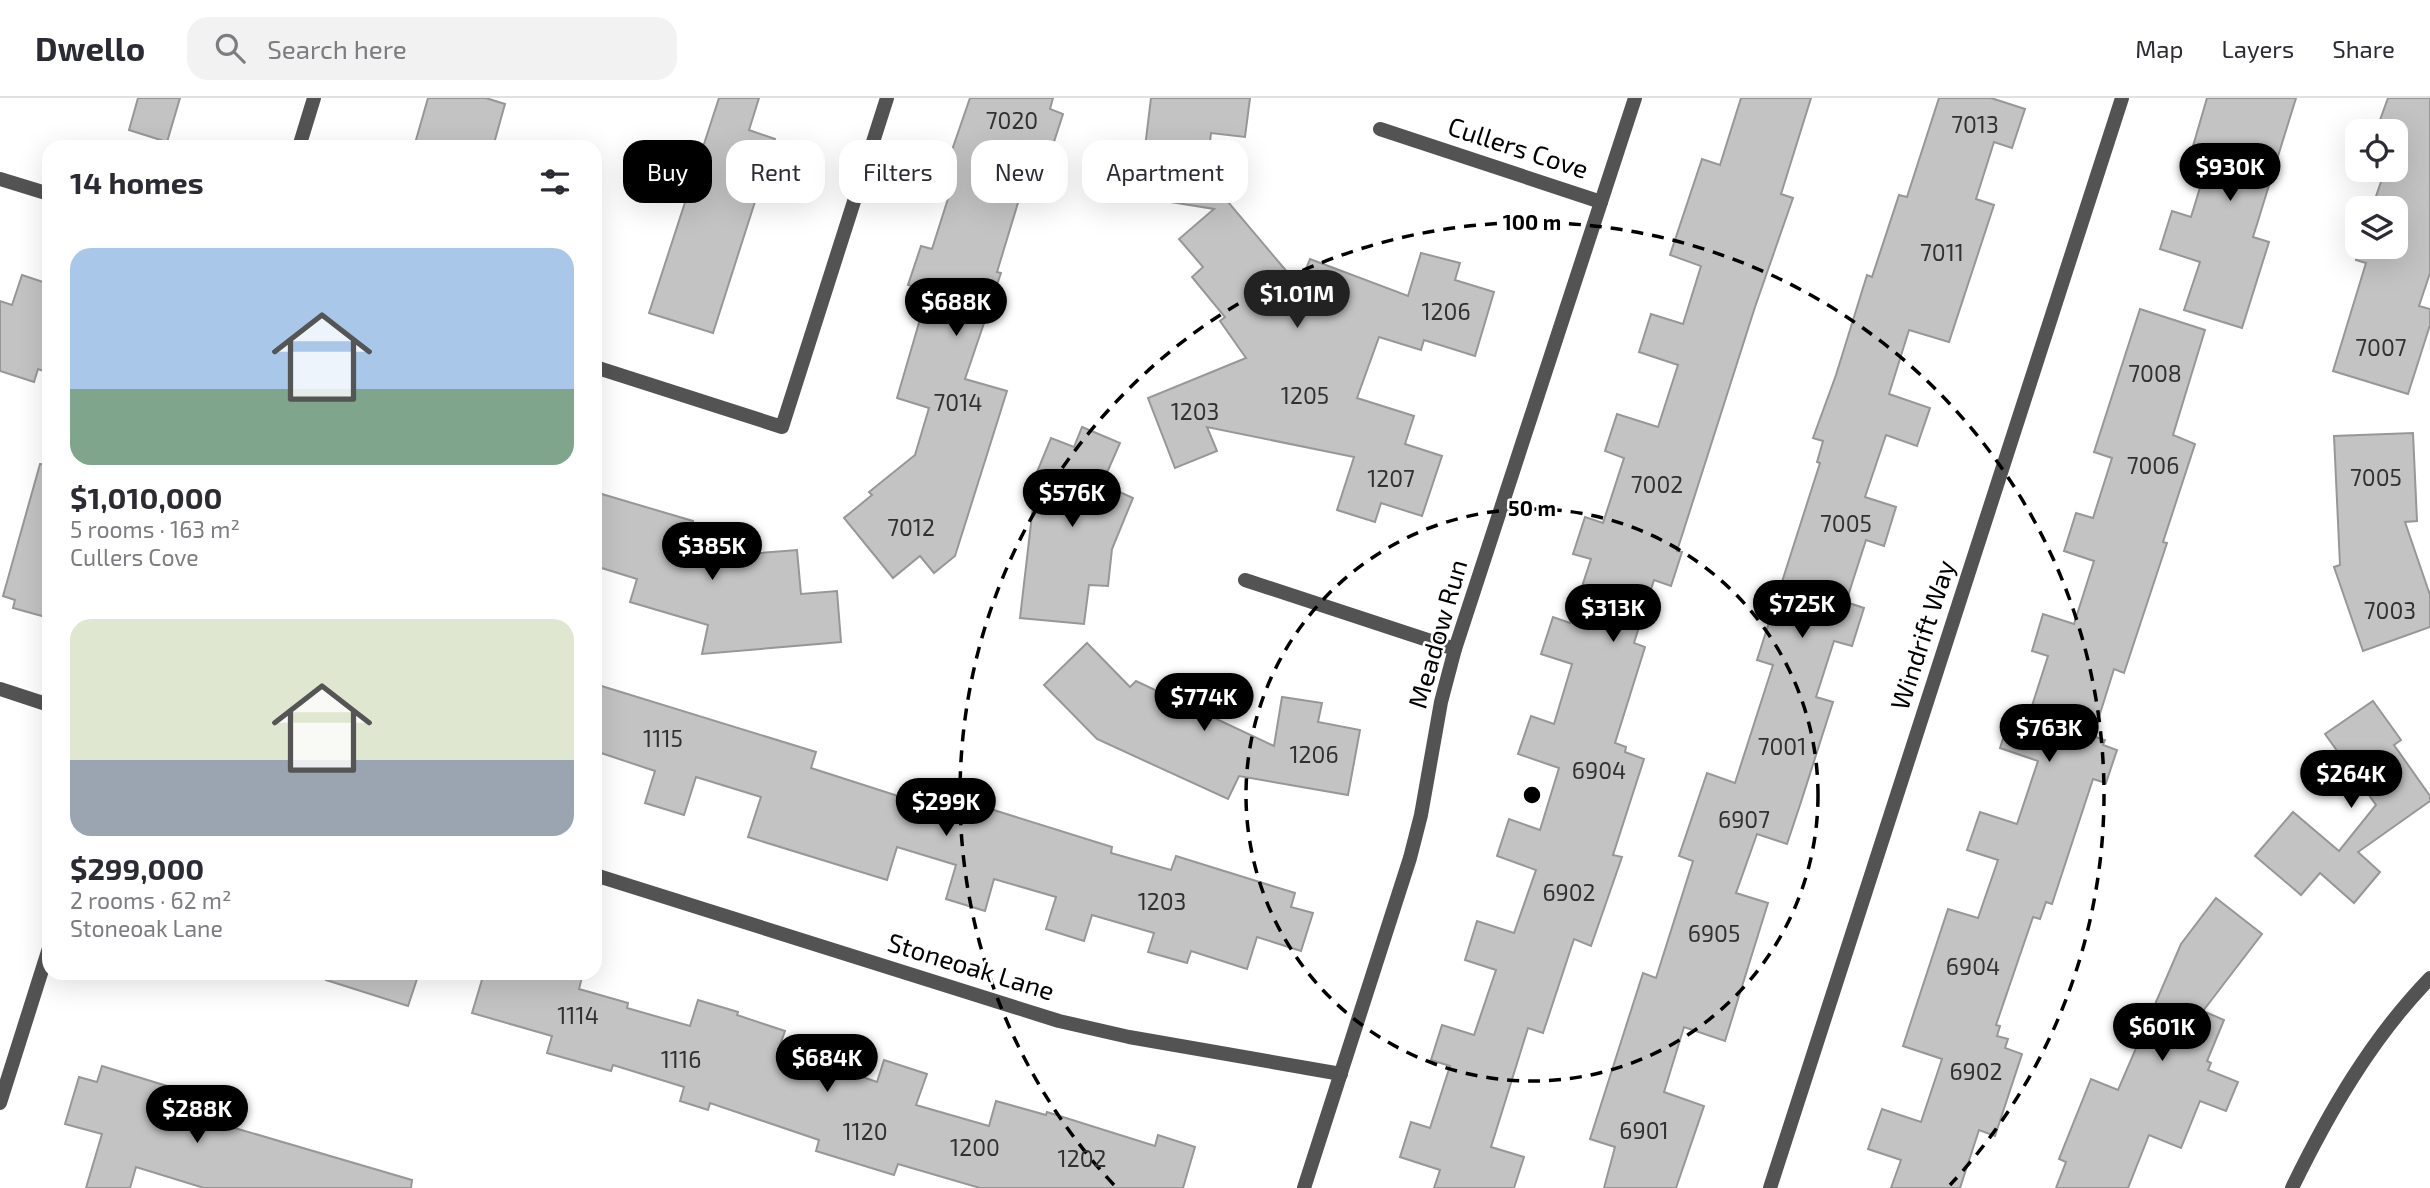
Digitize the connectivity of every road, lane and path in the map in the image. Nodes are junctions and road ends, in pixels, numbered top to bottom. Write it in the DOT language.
graph roads {
  1 [pos="314,98"];
  2 [pos="887,98"];
  3 [pos="1635,98"];
  4 [pos="2122,98"];
  5 [pos="1380,129"];
  6 [pos="301,140"];
  7 [pos="0,178"];
  8 [pos="42,192"];
  9 [pos="1601,202"];
  10 [pos="602,369"];
  11 [pos="1245,580"];
  12 [pos="1455,649"];
  13 [pos="0,689"];
  14 [pos="42,703"];
  15 [pos="602,877"];
  16 [pos="42,970"];
  17 [pos="2430,978"];
  18 [pos="1341,1074"];
  19 [pos="0,1103"];
  20 [pos="1304,1188"];
  21 [pos="1770,1188"];
  22 [pos="2292,1188"];
  1 -- 6 [label="street"];
  2 -- 10 [label="street"];
  3 -- 9 [label="street, Meadow Run"];
  4 -- 21 [label="street, Windrift Way"];
  5 -- 9 [label="street, Cullers Cove"];
  7 -- 8 [label="street"];
  9 -- 12 [label="street, Meadow Run"];
  11 -- 12 [label="street"];
  12 -- 18 [label="street, Meadow Run"];
  13 -- 14 [label="street"];
  15 -- 18 [label="street, Stoneoak Lane"];
  16 -- 19 [label="street"];
  17 -- 22 [label="street"];
  18 -- 20 [label="street, Meadow Run"];
}
